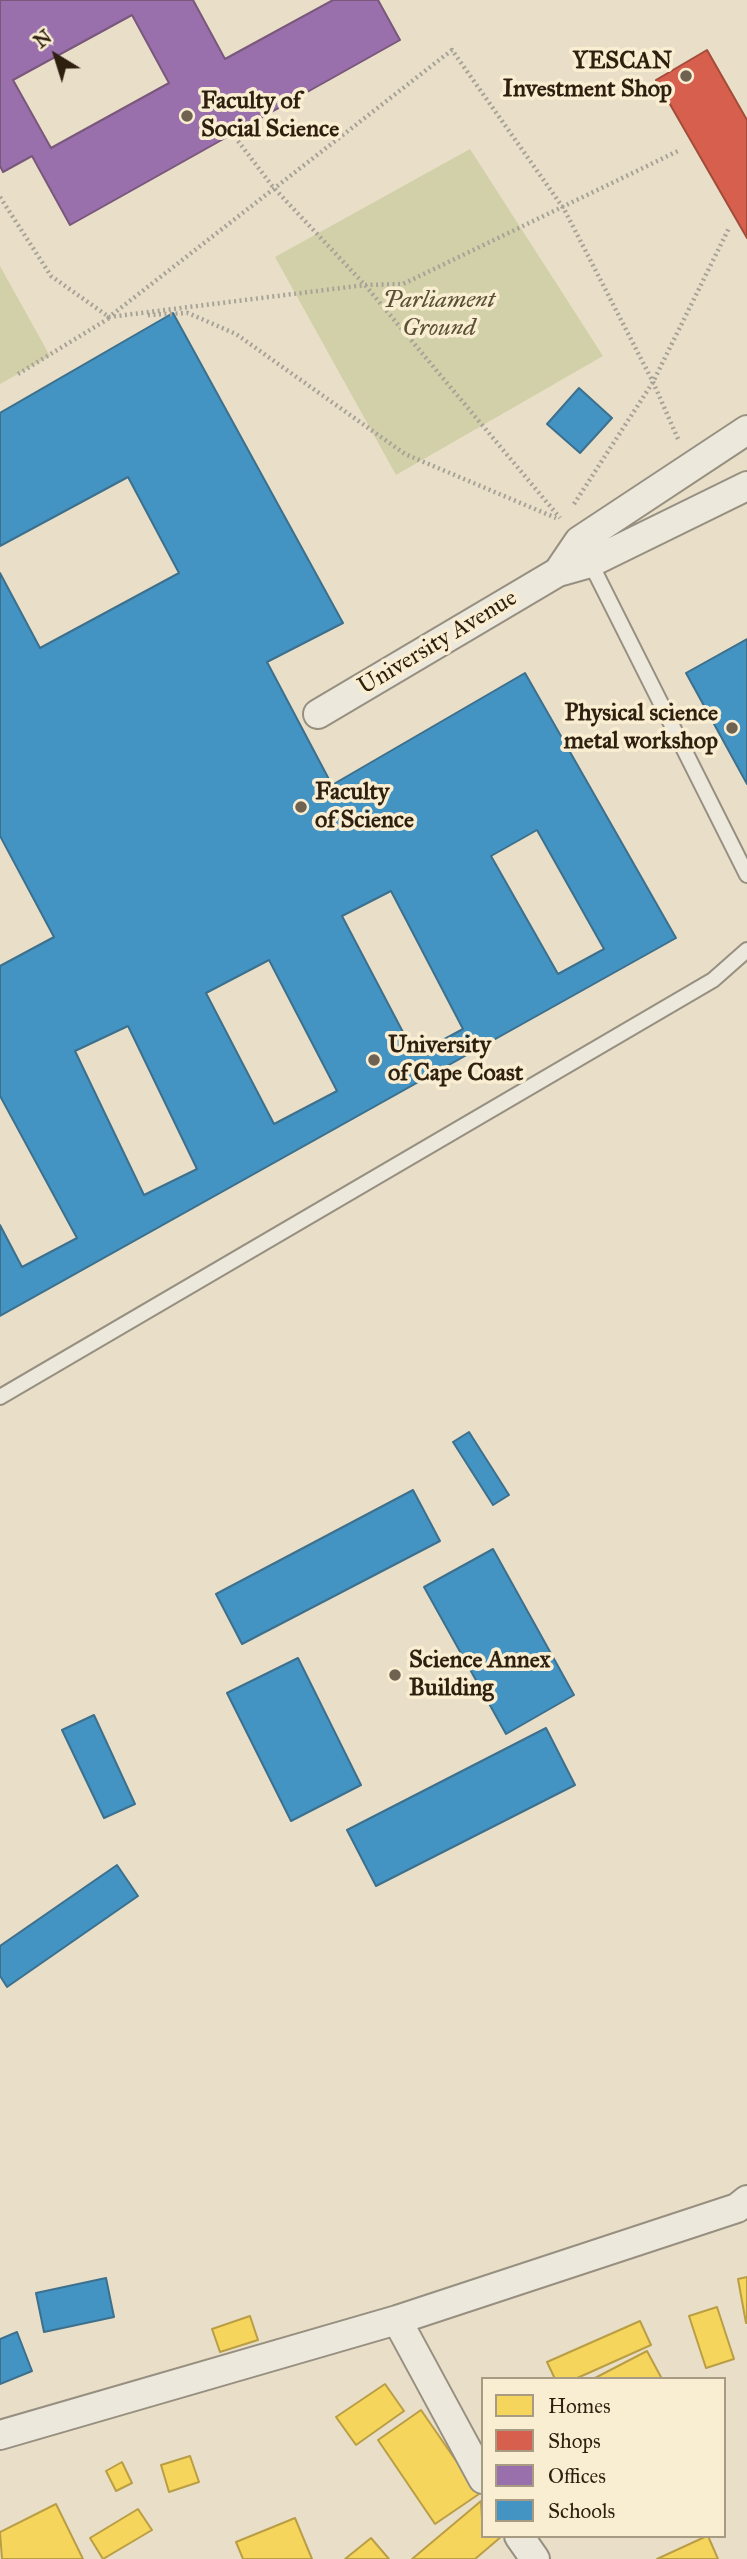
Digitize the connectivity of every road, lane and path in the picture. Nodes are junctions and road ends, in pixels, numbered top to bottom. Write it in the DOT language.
graph roads {
  1 [pos="238,141"];
  2 [pos="678,151"];
  3 [pos="273,187"];
  4 [pos="0,197"];
  5 [pos="564,209"];
  6 [pos="729,228"];
  7 [pos="365,285"];
  8 [pos="109,317"];
  9 [pos="18,374"];
  10 [pos="653,382"];
  11 [pos="747,430"];
  12 [pos="689,466"];
  13 [pos="747,486"];
  14 [pos="577,542"];
  15 [pos="318,714"];
  16 [pos="747,875"];
  17 [pos="747,950"];
  18 [pos="0,1397"];
  19 [pos="744,2208"];
  20 [pos="397,2320"];
  21 [pos="0,2435"];
  22 [pos="481,2475"];
  23 [pos="520,2538"];
  24 [pos="535,2559"];
  1 -- 3 [label="path"];
  2 -- 5 [label="path"];
  3 -- 5 [label="path"];
  3 -- 7 [label="path"];
  3 -- 8 [label="path"];
  4 -- 8 [label="path"];
  5 -- 7 [label="path"];
  5 -- 10 [label="path"];
  6 -- 10 [label="path"];
  7 -- 8 [label="path"];
  7 -- 14 [label="path"];
  8 -- 9 [label="path"];
  8 -- 14 [label="path"];
  10 -- 12 [label="path"];
  10 -- 14 [label="path"];
  11 -- 12 [label="street, University Avenue"];
  12 -- 14 [label="street, University Avenue"];
  13 -- 14 [label="street, University Avenue"];
  14 -- 15 [label="street, University Avenue"];
  14 -- 16 [label="lane"];
  17 -- 18 [label="lane"];
  19 -- 20 [label="street"];
  20 -- 21 [label="street"];
  20 -- 22 [label="street"];
  23 -- 24 [label="street"];
}
